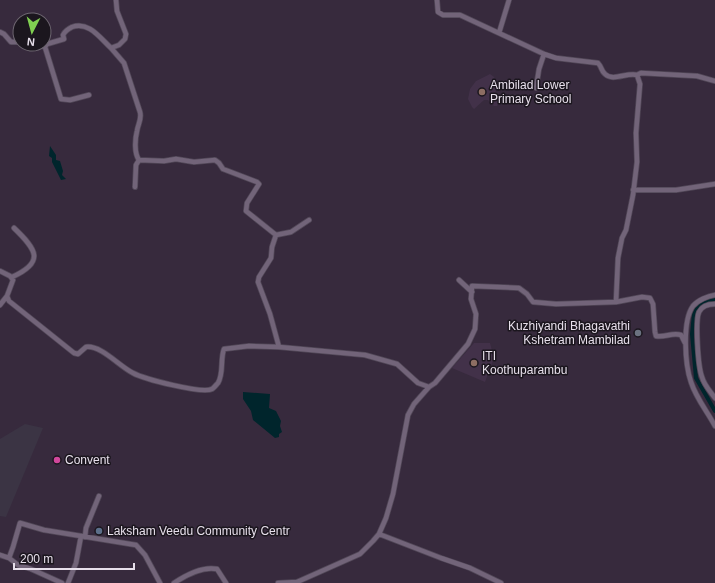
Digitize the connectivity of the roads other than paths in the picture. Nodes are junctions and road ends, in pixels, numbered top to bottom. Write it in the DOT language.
graph roads {
  1 [pos="116,0"];
  2 [pos="437,0"];
  3 [pos="509,0"];
  4 [pos="0,32"];
  5 [pos="499,33"];
  6 [pos="12,42"];
  7 [pos="52,43"];
  8 [pos="105,43"];
  9 [pos="120,45"];
  10 [pos="112,48"];
  11 [pos="47,52"];
  12 [pos="544,54"];
  13 [pos="637,74"];
  14 [pos="715,81"];
  15 [pos="536,88"];
  16 [pos="89,95"];
  17 [pos="139,160"];
  18 [pos="715,184"];
  19 [pos="135,187"];
  20 [pos="633,190"];
  21 [pos="309,220"];
  22 [pos="14,228"];
  23 [pos="276,235"];
  24 [pos="0,271"];
  25 [pos="12,277"];
  26 [pos="459,280"];
  27 [pos="472,292"];
  28 [pos="715,295"];
  29 [pos="7,296"];
  30 [pos="616,302"];
  31 [pos="0,304"];
  32 [pos="715,304"];
  33 [pos="685,343"];
  34 [pos="279,346"];
  35 [pos="429,387"];
  36 [pos="715,398"];
  37 [pos="715,426"];
  38 [pos="99,496"];
  39 [pos="379,534"];
  40 [pos="83,536"];
  41 [pos="0,555"];
  42 [pos="8,558"];
  43 [pos="62,583"];
  44 [pos="68,583"];
  45 [pos="160,583"];
  46 [pos="174,583"];
  47 [pos="226,583"];
  48 [pos="278,583"];
  49 [pos="501,583"];
  1 -- 9 [label="street"];
  2 -- 5 [label="street"];
  3 -- 5 [label="street"];
  4 -- 6 [label="street"];
  5 -- 12 [label="street"];
  7 -- 8 [label="street"];
  8 -- 9 [label="street"];
  8 -- 10 [label="street"];
  9 -- 10 [label="street"];
  10 -- 17 [label="street"];
  11 -- 16 [label="street"];
  12 -- 13 [label="street"];
  12 -- 15 [label="street"];
  13 -- 14 [label="street"];
  13 -- 20 [label="street"];
  17 -- 19 [label="street"];
  17 -- 23 [label="street"];
  18 -- 20 [label="street"];
  20 -- 30 [label="street"];
  21 -- 23 [label="street"];
  22 -- 25 [label="street"];
  23 -- 34 [label="street"];
  24 -- 25 [label="street"];
  25 -- 29 [label="street"];
  26 -- 27 [label="street"];
  27 -- 30 [label="street"];
  27 -- 35 [label="street"];
  28 -- 33 [label="street"];
  29 -- 31 [label="street"];
  29 -- 34 [label="street"];
  30 -- 33 [label="street"];
  32 -- 36 [label="street"];
  33 -- 37 [label="street"];
  34 -- 35 [label="street"];
  35 -- 39 [label="street"];
  38 -- 40 [label="street"];
  39 -- 48 [label="street"];
  39 -- 49 [label="street"];
  40 -- 42 [label="street"];
  40 -- 44 [label="street"];
  40 -- 45 [label="street"];
  41 -- 42 [label="street"];
  42 -- 43 [label="street"];
  46 -- 47 [label="street"];
}
